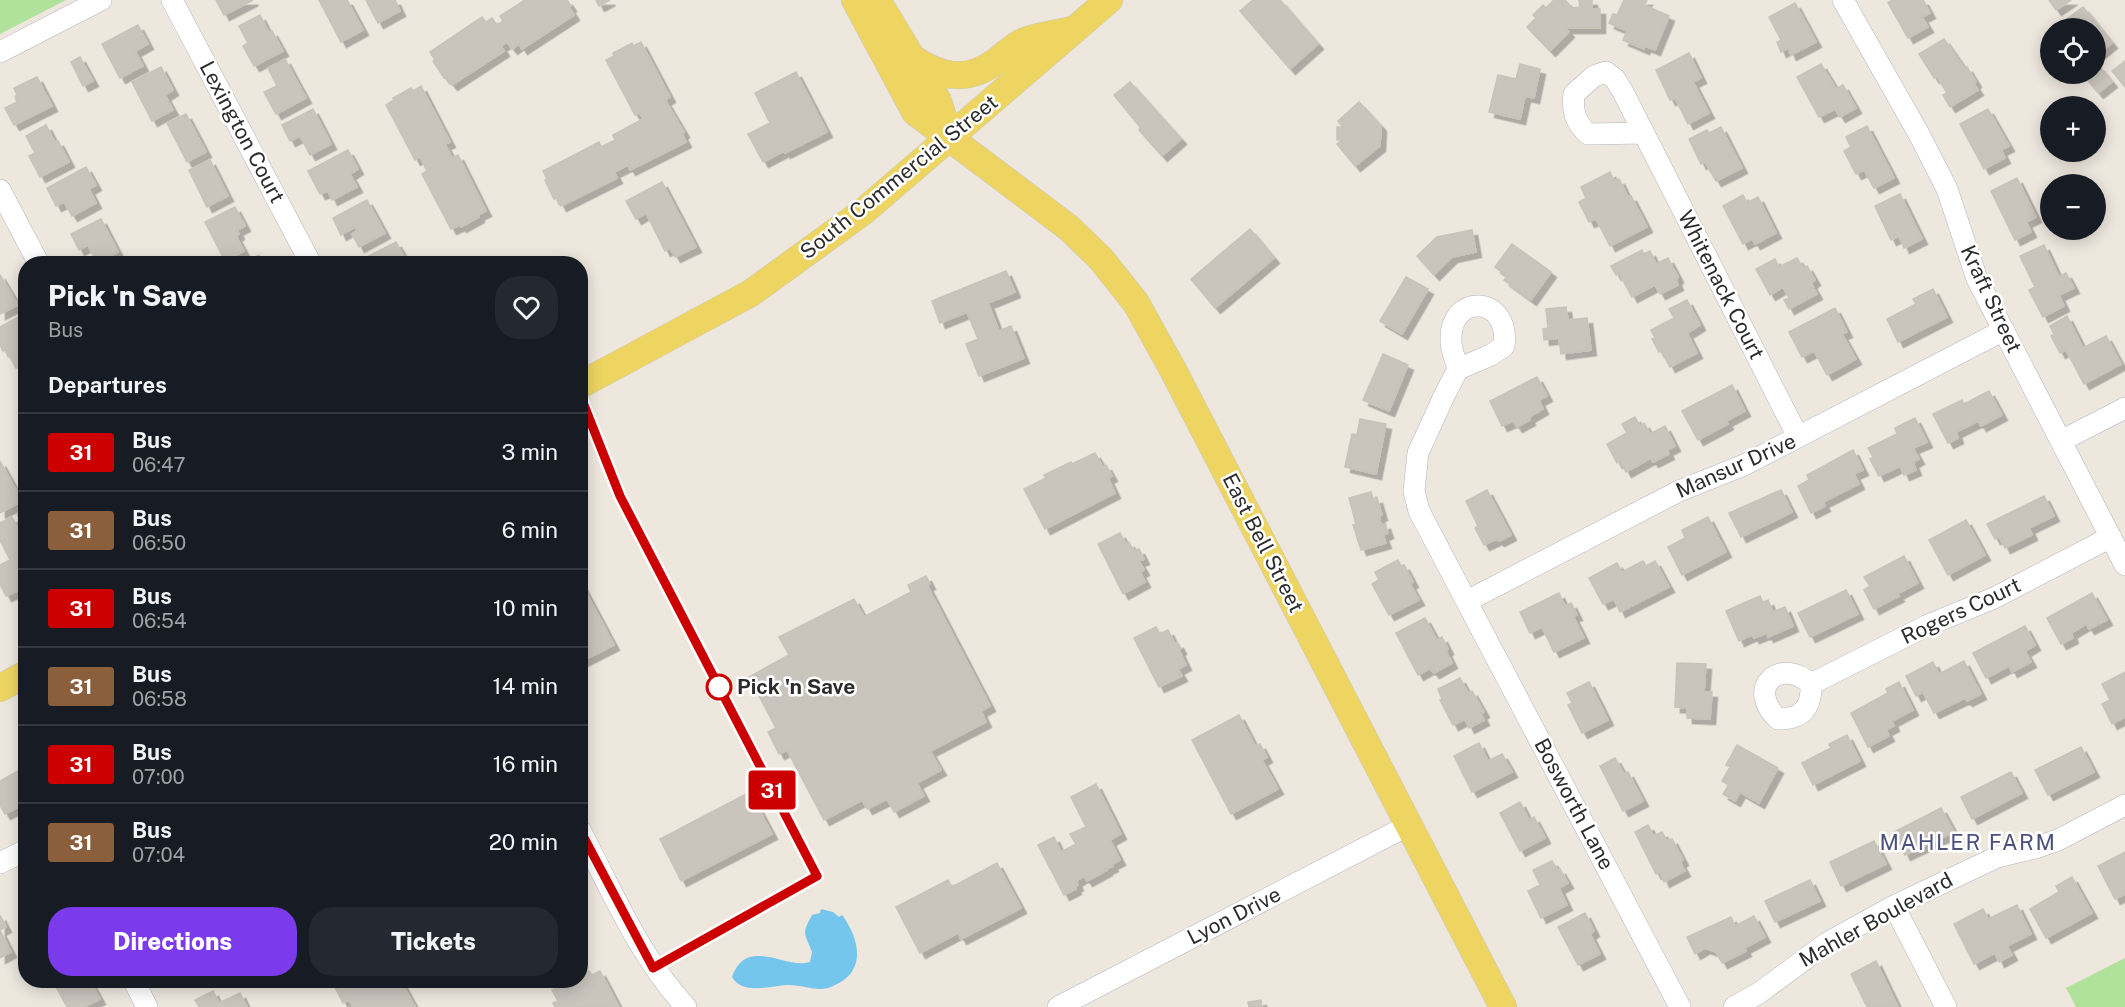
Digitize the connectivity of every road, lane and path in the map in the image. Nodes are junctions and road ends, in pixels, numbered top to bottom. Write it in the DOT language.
graph roads {
  1 [pos="101,0"];
  2 [pos="172,0"];
  3 [pos="855,0"];
  4 [pos="877,0"];
  5 [pos="1109,0"];
  6 [pos="1843,0"];
  7 [pos="1075,30"];
  8 [pos="0,52"];
  9 [pos="912,58"];
  10 [pos="1644,133"];
  11 [pos="950,138"];
  12 [pos="0,190"];
  13 [pos="35,256"];
  14 [pos="307,256"];
  15 [pos="2004,330"];
  16 [pos="1458,369"];
  17 [pos="588,381"];
  18 [pos="2125,408"];
  19 [pos="1798,438"];
  20 [pos="2061,441"];
  21 [pos="2111,537"];
  22 [pos="2125,565"];
  23 [pos="1467,601"];
  24 [pos="18,679"];
  25 [pos="1811,684"];
  26 [pos="0,688"];
  27 [pos="2125,805"];
  28 [pos="1409,825"];
  29 [pos="588,845"];
  30 [pos="18,854"];
  31 [pos="0,863"];
  32 [pos="1894,906"];
  33 [pos="138,988"];
  34 [pos="147,1007"];
  35 [pos="686,1007"];
  36 [pos="1058,1007"];
  37 [pos="1503,1007"];
  38 [pos="1680,1007"];
  39 [pos="1734,1007"];
  40 [pos="1946,1007"];
  1 -- 8 [label="street"];
  2 -- 14 [label="street, Lexington Court"];
  3 -- 11 [label="main road, East Bell Street"];
  4 -- 9 [label="main road"];
  5 -- 7 [label="main road, South Commercial Street"];
  6 -- 15 [label="street, Kraft Street"];
  7 -- 9 [label="main road"];
  7 -- 11 [label="main road, South Commercial Street"];
  9 -- 11 [label="main road"];
  10 -- 19 [label="street, Whitenack Court"];
  11 -- 17 [label="main road, South Commercial Street"];
  11 -- 28 [label="main road, East Bell Street"];
  12 -- 13 [label="street"];
  15 -- 19 [label="street, Mansur Drive"];
  15 -- 20 [label="street, Kraft Street"];
  16 -- 23 [label="street, Bosworth Lane"];
  18 -- 20 [label="street"];
  19 -- 23 [label="street, Mansur Drive"];
  20 -- 21 [label="street, Kraft Street"];
  21 -- 22 [label="street, Kraft Street"];
  21 -- 25 [label="street, Rogers Court"];
  23 -- 38 [label="street, Bosworth Lane"];
  24 -- 26 [label="main road"];
  27 -- 32 [label="street, Mahler Boulevard"];
  28 -- 36 [label="street, Lyon Drive"];
  28 -- 37 [label="main road, East Bell Street"];
  29 -- 35 [label="street"];
  30 -- 31 [label="street"];
  32 -- 39 [label="street, Mahler Boulevard"];
  32 -- 40 [label="street"];
  33 -- 34 [label="street"];
}
